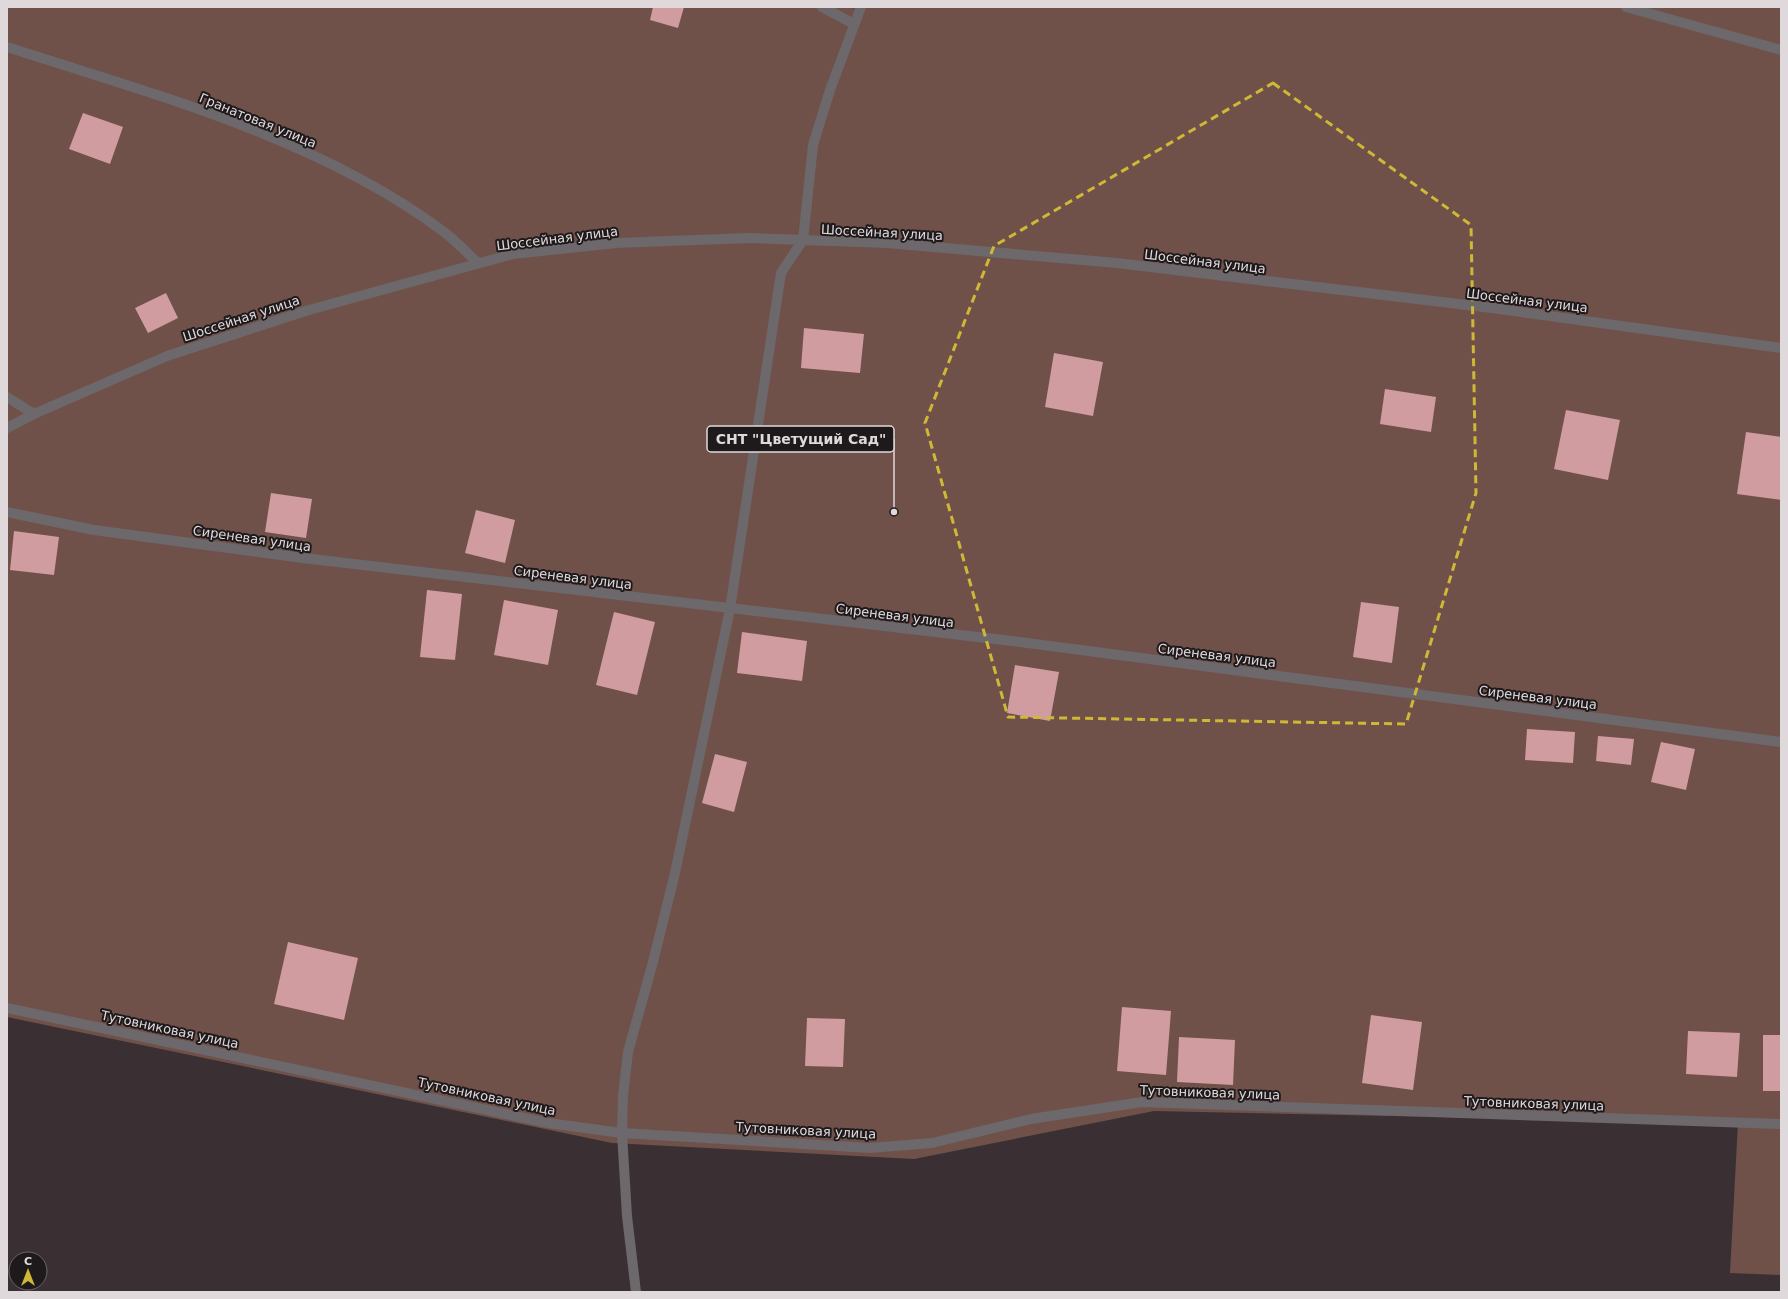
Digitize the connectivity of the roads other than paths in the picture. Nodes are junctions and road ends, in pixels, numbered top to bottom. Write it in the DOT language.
graph roads {
  1 [pos="822,7"];
  2 [pos="861,7"];
  3 [pos="1626,7"];
  4 [pos="854,24"];
  5 [pos="7,47"];
  6 [pos="1781,50"];
  7 [pos="803,240"];
  8 [pos="478,263"];
  9 [pos="1781,348"];
  10 [pos="7,397"];
  11 [pos="34,414"];
  12 [pos="7,428"];
  13 [pos="7,512"];
  14 [pos="730,609"];
  15 [pos="1781,742"];
  16 [pos="7,1008"];
  17 [pos="1781,1124"];
  18 [pos="622,1134"];
  19 [pos="636,1292"];
  1 -- 4 [label="street"];
  2 -- 4 [label="street"];
  3 -- 6 [label="street"];
  4 -- 7 [label="street"];
  5 -- 8 [label="street, Гранатовая улица"];
  7 -- 8 [label="street, Шоссейная улица"];
  7 -- 9 [label="street, Шоссейная улица"];
  7 -- 14 [label="street"];
  8 -- 11 [label="street, Шоссейная улица"];
  10 -- 11 [label="street"];
  11 -- 12 [label="street, Шоссейная улица"];
  13 -- 14 [label="street, Сиреневая улица"];
  14 -- 15 [label="street, Сиреневая улица"];
  14 -- 18 [label="street"];
  16 -- 18 [label="street, Тутовниковая улица"];
  17 -- 18 [label="street, Тутовниковая улица"];
  18 -- 19 [label="street"];
}
